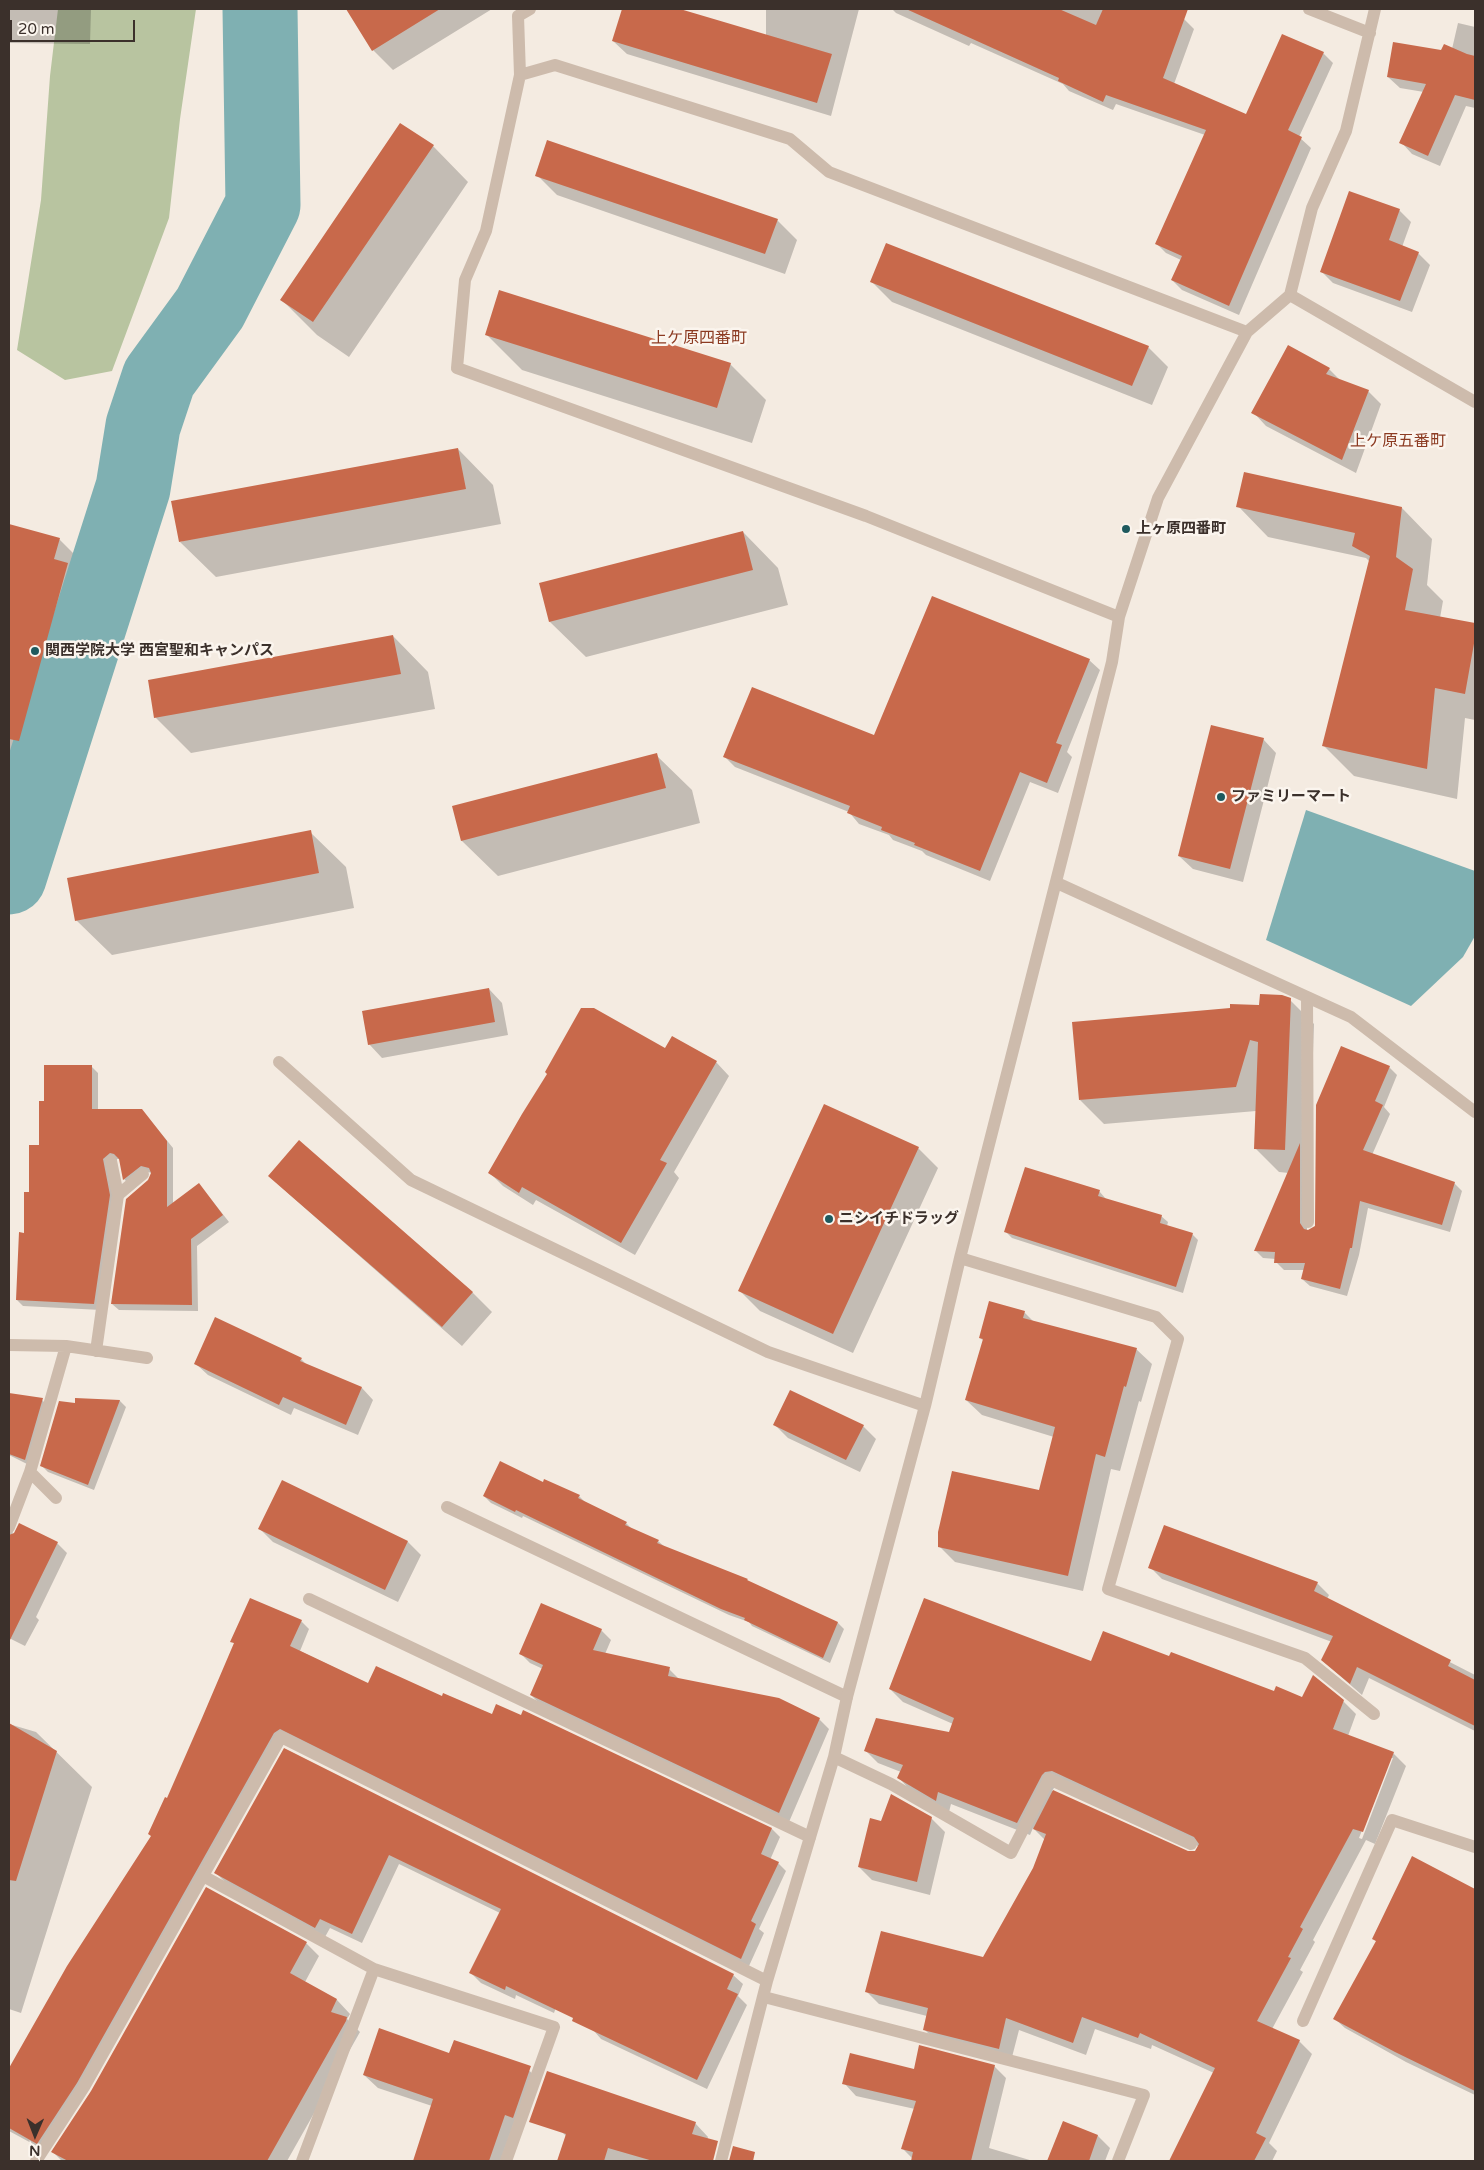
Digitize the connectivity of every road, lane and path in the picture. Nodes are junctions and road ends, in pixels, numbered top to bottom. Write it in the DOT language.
graph roads {
  1 [pos="530,9"];
  2 [pos="1309,9"];
  3 [pos="1375,9"];
  4 [pos="1370,33"];
  5 [pos="520,75"];
  6 [pos="1290,295"];
  7 [pos="1247,332"];
  8 [pos="1475,402"];
  9 [pos="1119,617"];
  10 [pos="1057,883"];
  11 [pos="1307,997"];
  12 [pos="279,1062"];
  13 [pos="1475,1112"];
  14 [pos="111,1161"];
  15 [pos="144,1174"];
  16 [pos="118,1195"];
  17 [pos="1308,1222"];
  18 [pos="960,1258"];
  19 [pos="9,1345"];
  20 [pos="66,1346"];
  21 [pos="96,1351"];
  22 [pos="147,1358"];
  23 [pos="925,1406"];
  24 [pos="30,1472"];
  25 [pos="56,1498"];
  26 [pos="447,1508"];
  27 [pos="9,1527"];
  28 [pos="310,1599"];
  29 [pos="847,1697"];
  30 [pos="1374,1714"];
  31 [pos="834,1757"];
  32 [pos="810,1837"];
  33 [pos="1190,1844"];
  34 [pos="1475,1847"];
  35 [pos="203,1876"];
  36 [pos="374,1970"];
  37 [pos="767,1981"];
  38 [pos="764,1997"];
  39 [pos="1303,2021"];
  40 [pos="36,2161"];
  41 [pos="302,2161"];
  42 [pos="506,2161"];
  43 [pos="722,2161"];
  44 [pos="1118,2161"];
  1 -- 5 [label="street"];
  2 -- 4 [label="street"];
  3 -- 4 [label="street"];
  4 -- 6 [label="street"];
  5 -- 7 [label="street"];
  5 -- 9 [label="street"];
  6 -- 7 [label="street"];
  6 -- 8 [label="street"];
  7 -- 9 [label="street"];
  9 -- 10 [label="street"];
  10 -- 11 [label="street"];
  10 -- 18 [label="street"];
  11 -- 13 [label="street"];
  11 -- 17 [label="street"];
  12 -- 23 [label="street"];
  14 -- 16 [label="street"];
  15 -- 16 [label="street"];
  16 -- 21 [label="street"];
  18 -- 23 [label="street"];
  18 -- 30 [label="street"];
  19 -- 20 [label="street"];
  20 -- 21 [label="street"];
  20 -- 24 [label="street"];
  21 -- 22 [label="street"];
  23 -- 29 [label="street"];
  24 -- 25 [label="street"];
  24 -- 27 [label="street"];
  26 -- 29 [label="street"];
  28 -- 32 [label="street"];
  29 -- 31 [label="street"];
  31 -- 32 [label="street"];
  31 -- 33 [label="street"];
  32 -- 37 [label="street"];
  34 -- 39 [label="street"];
  35 -- 36 [label="street"];
  35 -- 37 [label="street"];
  35 -- 40 [label="street"];
  36 -- 41 [label="street"];
  36 -- 42 [label="street"];
  37 -- 38 [label="street"];
  38 -- 43 [label="street"];
  38 -- 44 [label="street"];
}
